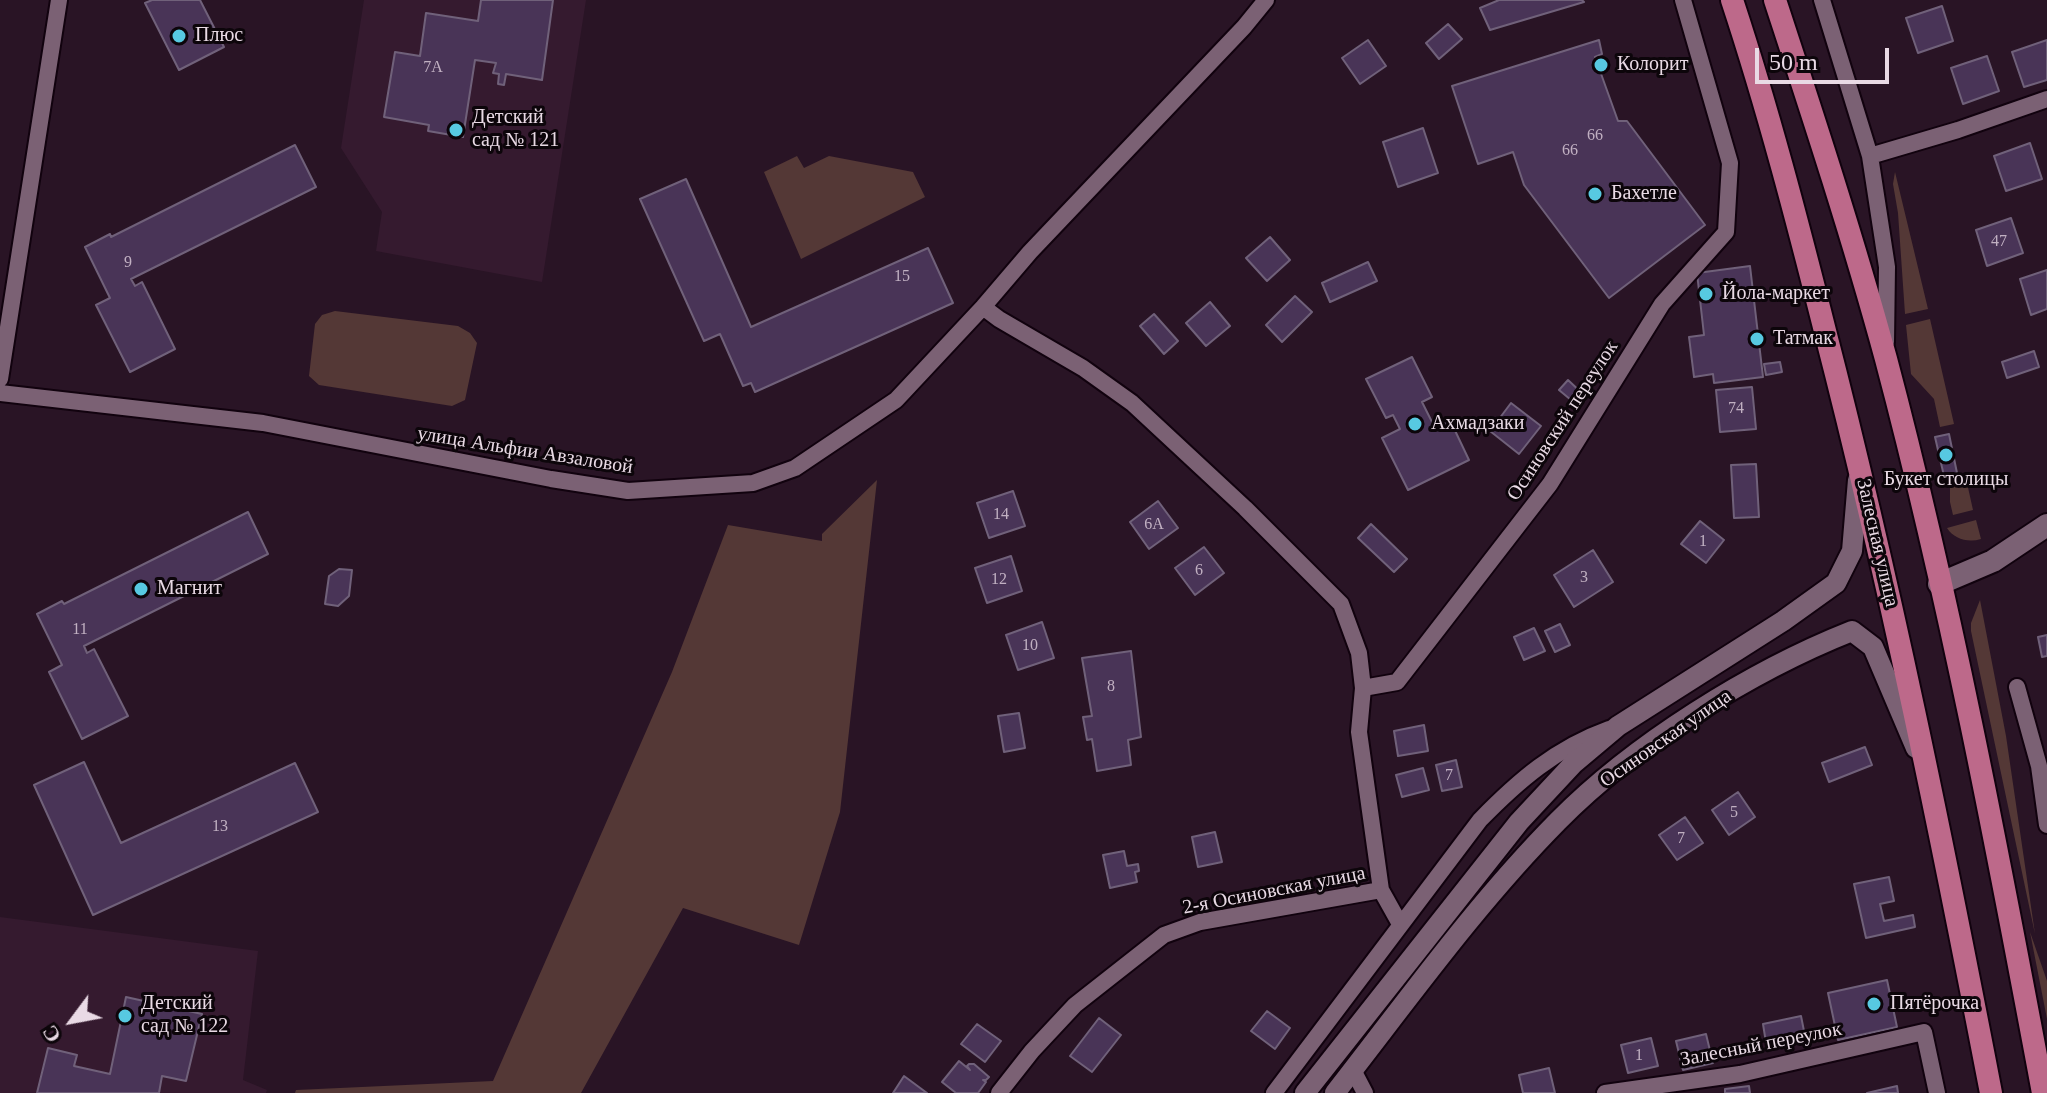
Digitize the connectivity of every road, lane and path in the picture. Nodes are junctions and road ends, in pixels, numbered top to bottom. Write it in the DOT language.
graph roads {
  1 [pos="59,0"];
  2 [pos="1266,0"];
  3 [pos="1683,0"];
  4 [pos="1732,0"];
  5 [pos="1775,0"];
  6 [pos="1822,0"];
  7 [pos="2047,99"];
  8 [pos="1870,156"];
  9 [pos="983,307"];
  10 [pos="1886,361"];
  11 [pos="0,379"];
  12 [pos="0,393"];
  13 [pos="1858,460"];
  14 [pos="2047,525"];
  15 [pos="1939,584"];
  16 [pos="2017,687"];
  17 [pos="1363,688"];
  18 [pos="1618,726"];
  19 [pos="2043,765"];
  20 [pos="1931,785"];
  21 [pos="2047,825"];
  22 [pos="1381,890"];
  23 [pos="1400,924"];
  24 [pos="1353,1070"];
  25 [pos="999,1093"];
  26 [pos="1274,1093"];
  27 [pos="1305,1093"];
  28 [pos="1335,1093"];
  29 [pos="1365,1093"];
  30 [pos="1605,1093"];
  31 [pos="1937,1093"];
  32 [pos="1991,1093"];
  33 [pos="2043,1093"];
  1 -- 11 [label="street"];
  2 -- 9 [label="street, улица Альфии Авзаловой"];
  3 -- 17 [label="street, Осиновский переулок"];
  4 -- 13 [label="main road, Залесная улица"];
  5 -- 10 [label="main road"];
  6 -- 8 [label="street"];
  7 -- 8 [label="street"];
  8 -- 10 [label="street"];
  9 -- 12 [label="street, улица Альфии Авзаловой"];
  9 -- 17 [label="street"];
  10 -- 15 [label="main road"];
  13 -- 18 [label="street, Осиновская улица"];
  13 -- 20 [label="main road, Залесная улица"];
  14 -- 15 [label="main road"];
  15 -- 33 [label="main road"];
  16 -- 19 [label="street"];
  17 -- 22 [label="street"];
  18 -- 23 [label="street"];
  18 -- 27 [label="street, Осиновская улица"];
  19 -- 21 [label="street"];
  20 -- 24 [label="street, Осиновская улица"];
  20 -- 32 [label="main road, Залесная улица"];
  22 -- 23 [label="street"];
  22 -- 25 [label="street, 2-я Осиновская улица"];
  23 -- 26 [label="street"];
  24 -- 28 [label="street, Осиновская улица"];
  24 -- 29 [label="street"];
  30 -- 31 [label="street, Залесный переулок"];
}
